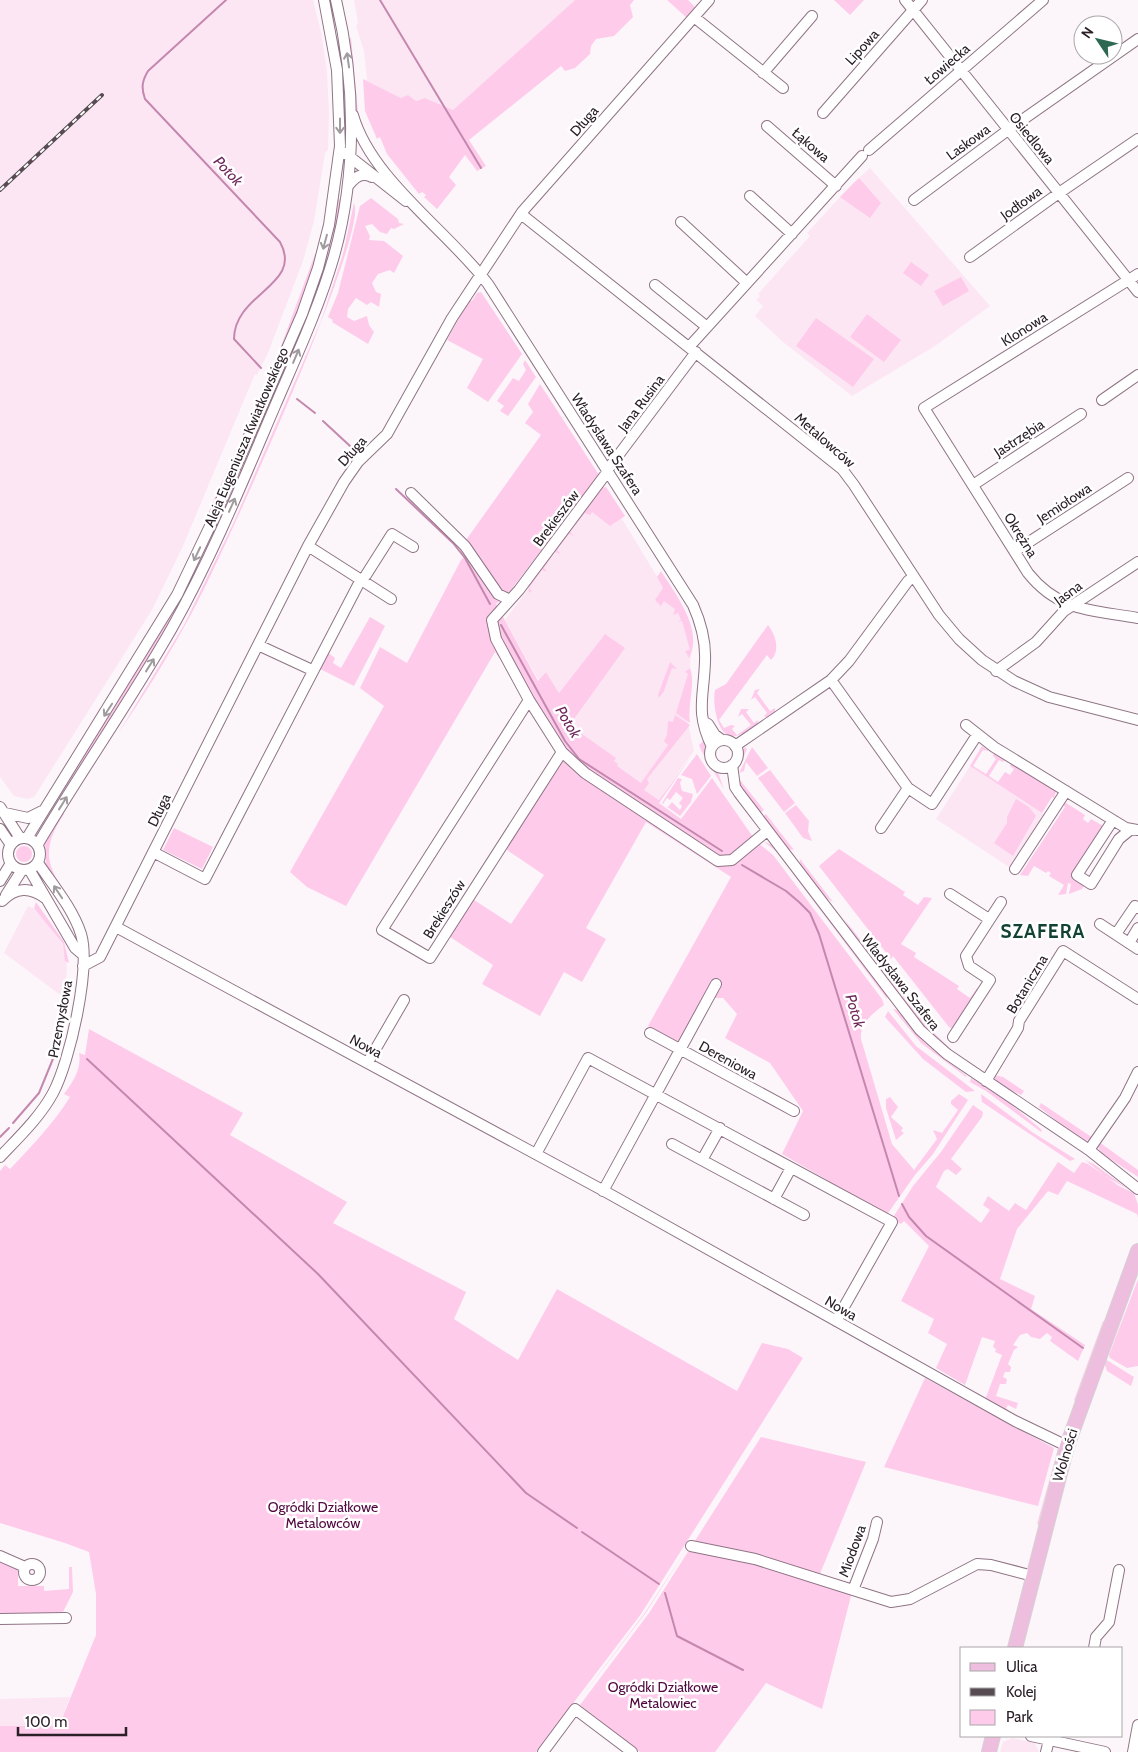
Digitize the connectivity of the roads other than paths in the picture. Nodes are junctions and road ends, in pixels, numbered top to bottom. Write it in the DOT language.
graph roads {
  1 [pos="324,0"];
  2 [pos="336,0"];
  3 [pos="709,0"];
  4 [pos="906,0"];
  5 [pos="922,0"];
  6 [pos="1043,0"];
  7 [pos="913,10"];
  8 [pos="812,16"];
  9 [pos="694,17"];
  10 [pos="344,34"];
  11 [pos="332,37"];
  12 [pos="1138,39"];
  13 [pos="961,70"];
  14 [pos="763,73"];
  15 [pos="783,88"];
  16 [pos="351,109"];
  17 [pos="823,113"];
  18 [pos="767,126"];
  19 [pos="1008,130"];
  20 [pos="1138,139"];
  21 [pos="345,146"];
  22 [pos="349,156"];
  23 [pos="373,156"];
  24 [pos="377,180"];
  25 [pos="348,186"];
  26 [pos="836,186"];
  27 [pos="1059,193"];
  28 [pos="750,196"];
  29 [pos="914,200"];
  30 [pos="418,208"];
  31 [pos="521,214"];
  32 [pos="681,222"];
  33 [pos="792,234"];
  34 [pos="970,257"];
  35 [pos="481,274"];
  36 [pos="1138,274"];
  37 [pos="1128,280"];
  38 [pos="747,283"];
  39 [pos="655,285"];
  40 [pos="1138,292"];
  41 [pos="707,327"];
  42 [pos="693,350"];
  43 [pos="1138,375"];
  44 [pos="1102,400"];
  45 [pos="924,408"];
  46 [pos="1081,414"];
  47 [pos="608,470"];
  48 [pos="1128,478"];
  49 [pos="973,485"];
  50 [pos="411,493"];
  51 [pos="210,526"];
  52 [pos="220,532"];
  53 [pos="308,546"];
  54 [pos="413,547"];
  55 [pos="1015,551"];
  56 [pos="1138,562"];
  57 [pos="914,576"];
  58 [pos="362,579"];
  59 [pos="391,599"];
  60 [pos="508,602"];
  61 [pos="1073,606"];
  62 [pos="1138,618"];
  63 [pos="258,645"];
  64 [pos="312,670"];
  65 [pos="996,670"];
  66 [pos="831,680"];
  67 [pos="529,700"];
  68 [pos="1138,720"];
  69 [pos="704,722"];
  70 [pos="966,725"];
  71 [pos="977,735"];
  72 [pos="722,740"];
  73 [pos="735,746"];
  74 [pos="712,747"];
  75 [pos="562,752"];
  76 [pos="732,765"];
  77 [pos="720,767"];
  78 [pos="735,787"];
  79 [pos="908,788"];
  80 [pos="1066,791"];
  81 [pos="48,805"];
  82 [pos="2,810"];
  83 [pos="1113,820"];
  84 [pos="882,828"];
  85 [pos="0,829"];
  86 [pos="1134,830"];
  87 [pos="767,831"];
  88 [pos="24,838"];
  89 [pos="11,844"];
  90 [pos="38,844"];
  91 [pos="153,852"];
  92 [pos="11,863"];
  93 [pos="38,863"];
  94 [pos="1015,869"];
  95 [pos="25,870"];
  96 [pos="0,881"];
  97 [pos="950,894"];
  98 [pos="46,898"];
  99 [pos="1,902"];
  100 [pos="1001,902"];
  101 [pos="1138,908"];
  102 [pos="989,919"];
  103 [pos="1100,924"];
  104 [pos="116,927"];
  105 [pos="1138,928"];
  106 [pos="1116,934"];
  107 [pos="1134,946"];
  108 [pos="103,950"];
  109 [pos="82,954"];
  110 [pos="83,966"];
  111 [pos="716,984"];
  112 [pos="1138,999"];
  113 [pos="404,1000"];
  114 [pos="650,1033"];
  115 [pos="953,1037"];
  116 [pos="681,1050"];
  117 [pos="368,1062"];
  118 [pos="1138,1072"];
  119 [pos="986,1081"];
  120 [pos="656,1094"];
  121 [pos="794,1111"];
  122 [pos="720,1128"];
  123 [pos="672,1144"];
  124 [pos="1089,1150"];
  125 [pos="536,1154"];
  126 [pos="0,1157"];
  127 [pos="702,1160"];
  128 [pos="1112,1167"];
  129 [pos="791,1168"];
  130 [pos="1138,1181"];
  131 [pos="1138,1189"];
  132 [pos="603,1191"];
  133 [pos="774,1199"];
  134 [pos="804,1215"];
  135 [pos="1138,1251"];
  136 [pos="1135,1263"];
  137 [pos="836,1321"];
  138 [pos="1067,1446"];
  139 [pos="877,1522"];
  140 [pos="691,1546"];
  141 [pos="0,1556"];
  142 [pos="25,1567"];
  143 [pos="1119,1570"];
  144 [pos="1032,1576"];
  145 [pos="853,1590"];
  146 [pos="66,1618"];
  147 [pos="0,1619"];
  148 [pos="1015,1647"];
  149 [pos="1094,1647"];
  150 [pos="1138,1725"];
  151 [pos="993,1737"];
  152 [pos="1036,1737"];
  153 [pos="1049,1740"];
  154 [pos="1080,1741"];
  155 [pos="543,1752"];
  156 [pos="632,1752"];
  157 [pos="989,1752"];
  158 [pos="1046,1752"];
  159 [pos="1105,1752"];
  160 [pos="1133,1752"];
  1 -- 11 [label="street, Aleja Eugeniusza Kwiatkowskiego"];
  2 -- 10 [label="street, Aleja Eugeniusza Kwiatkowskiego"];
  3 -- 9 [label="street, Długa"];
  4 -- 7 [label="street, Osiedlowa"];
  5 -- 7 [label="street, Lipowa"];
  6 -- 13 [label="street, Łowiecka"];
  7 -- 13 [label="street, Osiedlowa"];
  7 -- 17 [label="street, Lipowa"];
  8 -- 14 [label="street"];
  9 -- 14 [label="street"];
  9 -- 31 [label="street, Długa"];
  10 -- 11 [label="street"];
  16 -- 10 [label="street, Aleja Eugeniusza Kwiatkowskiego, one-way"];
  11 -- 21 [label="street, Aleja Eugeniusza Kwiatkowskiego, one-way"];
  12 -- 19 [label="street, Laskowa"];
  13 -- 19 [label="street, Osiedlowa"];
  13 -- 26 [label="street, Łowiecka"];
  14 -- 15 [label="street"];
  16 -- 21 [label="street, Aleja Eugeniusza Kwiatkowskiego"];
  16 -- 23 [label="street, Władysława Szafera"];
  18 -- 26 [label="street, Łąkowa"];
  19 -- 27 [label="street, Osiedlowa"];
  19 -- 29 [label="street, Laskowa"];
  20 -- 27 [label="street, Jodłowa"];
  21 -- 22 [label="street, Władysława Szafera"];
  21 -- 23 [label="street, Władysława Szafera"];
  21 -- 51 [label="street, Aleja Eugeniusza Kwiatkowskiego, one-way"];
  22 -- 24 [label="street, Władysława Szafera"];
  22 -- 25 [label="street, Aleja Eugeniusza Kwiatkowskiego"];
  23 -- 30 [label="street, Władysława Szafera"];
  24 -- 25 [label="street"];
  24 -- 30 [label="street, Władysława Szafera"];
  52 -- 25 [label="street, Aleja Eugeniusza Kwiatkowskiego, one-way"];
  26 -- 33 [label="street"];
  27 -- 34 [label="street, Jodłowa"];
  27 -- 37 [label="street, Osiedlowa"];
  28 -- 33 [label="street"];
  30 -- 35 [label="street, Władysława Szafera"];
  31 -- 35 [label="street, Długa"];
  31 -- 42 [label="street, Metalowców"];
  32 -- 38 [label="street"];
  33 -- 38 [label="street"];
  35 -- 47 [label="street, Władysława Szafera"];
  35 -- 53 [label="street, Długa"];
  36 -- 37 [label="street, Klonowa"];
  37 -- 40 [label="street, Osiedlowa"];
  37 -- 45 [label="street, Klonowa"];
  38 -- 41 [label="street"];
  39 -- 41 [label="street"];
  41 -- 42 [label="street"];
  42 -- 47 [label="street, Jana Rusina"];
  42 -- 57 [label="street, Metalowców"];
  43 -- 44 [label="street"];
  45 -- 49 [label="street, Okrężna"];
  46 -- 49 [label="street, Jastrzębia"];
  47 -- 60 [label="street, Brekieszów"];
  47 -- 69 [label="street, Władysława Szafera"];
  48 -- 55 [label="street, Jemiołowa"];
  49 -- 55 [label="street, Okrężna"];
  50 -- 60 [label="street"];
  51 -- 52 [label="street"];
  51 -- 81 [label="street, Aleja Eugeniusza Kwiatkowskiego, one-way"];
  90 -- 52 [label="street, Aleja Eugeniusza Kwiatkowskiego, one-way"];
  53 -- 58 [label="street"];
  53 -- 63 [label="street, Długa"];
  54 -- 58 [label="street"];
  55 -- 61 [label="street, Okrężna"];
  56 -- 61 [label="street, Jasna"];
  57 -- 65 [label="street, Metalowców"];
  57 -- 66 [label="street"];
  58 -- 59 [label="street"];
  58 -- 64 [label="street"];
  60 -- 67 [label="street, Brekieszów"];
  61 -- 62 [label="street, Okrężna"];
  61 -- 65 [label="street, Jasna"];
  63 -- 64 [label="street"];
  63 -- 91 [label="street, Długa"];
  64 -- 91 [label="street"];
  65 -- 68 [label="street, Metalowców"];
  66 -- 73 [label="street"];
  66 -- 79 [label="street"];
  67 -- 75 [label="street"];
  67 -- 75 [label="street, Brekieszów"];
  69 -- 72 [label="street"];
  69 -- 74 [label="street, Władysława Szafera"];
  70 -- 71 [label="street"];
  71 -- 79 [label="street"];
  71 -- 80 [label="street"];
  72 -- 73 [label="street"];
  72 -- 74 [label="street"];
  73 -- 76 [label="street"];
  74 -- 77 [label="street"];
  75 -- 87 [label="street"];
  76 -- 77 [label="street"];
  76 -- 78 [label="street, Władysława Szafera"];
  77 -- 78 [label="street, Władysława Szafera"];
  78 -- 87 [label="street, Władysława Szafera"];
  79 -- 84 [label="street"];
  80 -- 83 [label="street"];
  80 -- 94 [label="street"];
  81 -- 82 [label="street"];
  81 -- 88 [label="street, Aleja Eugeniusza Kwiatkowskiego"];
  82 -- 88 [label="street"];
  83 -- 86 [label="street"];
  83 -- 86 [label="street"];
  85 -- 89 [label="street"];
  87 -- 119 [label="street, Władysława Szafera"];
  88 -- 89 [label="street"];
  88 -- 90 [label="street"];
  89 -- 92 [label="street"];
  90 -- 93 [label="street"];
  91 -- 104 [label="street, Długa"];
  92 -- 95 [label="street"];
  92 -- 96 [label="street"];
  93 -- 95 [label="street"];
  109 -- 93 [label="street, Przemysłowa, one-way"];
  95 -- 98 [label="street, Przemysłowa"];
  95 -- 99 [label="street"];
  97 -- 102 [label="street"];
  98 -- 99 [label="street"];
  98 -- 109 [label="street, Przemysłowa"];
  100 -- 102 [label="street"];
  101 -- 106 [label="street"];
  102 -- 115 [label="street"];
  103 -- 106 [label="street"];
  104 -- 108 [label="street, Długa"];
  104 -- 117 [label="street, Nowa"];
  105 -- 107 [label="street"];
  106 -- 107 [label="street"];
  108 -- 109 [label="street"];
  108 -- 110 [label="street, Długa"];
  109 -- 110 [label="street, Przemysłowa"];
  110 -- 126 [label="street, Przemysłowa"];
  111 -- 116 [label="street"];
  112 -- 119 [label="street, Botaniczna"];
  113 -- 117 [label="street"];
  114 -- 116 [label="street, Dereniowa"];
  116 -- 120 [label="street"];
  116 -- 121 [label="street, Dereniowa"];
  117 -- 125 [label="street, Nowa"];
  118 -- 124 [label="street"];
  119 -- 124 [label="street, Władysława Szafera"];
  120 -- 122 [label="street"];
  120 -- 125 [label="street"];
  120 -- 132 [label="street"];
  122 -- 127 [label="street"];
  122 -- 129 [label="street"];
  123 -- 127 [label="street"];
  124 -- 128 [label="street, Władysława Szafera"];
  125 -- 132 [label="street, Nowa"];
  127 -- 133 [label="street"];
  128 -- 130 [label="street, Władysława Szafera"];
  128 -- 131 [label="street, Władysława Szafera"];
  129 -- 133 [label="street"];
  129 -- 137 [label="street"];
  132 -- 137 [label="street, Nowa"];
  133 -- 134 [label="street"];
  135 -- 136 [label="main road, Wolności"];
  136 -- 138 [label="main road, Wolności"];
  137 -- 138 [label="street, Nowa"];
  138 -- 144 [label="main road, Wolności"];
  139 -- 145 [label="street, Miodowa"];
  140 -- 145 [label="street"];
  141 -- 142 [label="street"];
  143 -- 149 [label="street"];
  144 -- 145 [label="street"];
  144 -- 148 [label="main road, Wolności"];
  146 -- 147 [label="street"];
  150 -- 160 [label="street"];
  151 -- 157 [label="main road"];
  152 -- 153 [label="street"];
  153 -- 154 [label="street"];
  153 -- 158 [label="street"];
  154 -- 159 [label="street"];
  155 -- 156 [label="street"];
}
